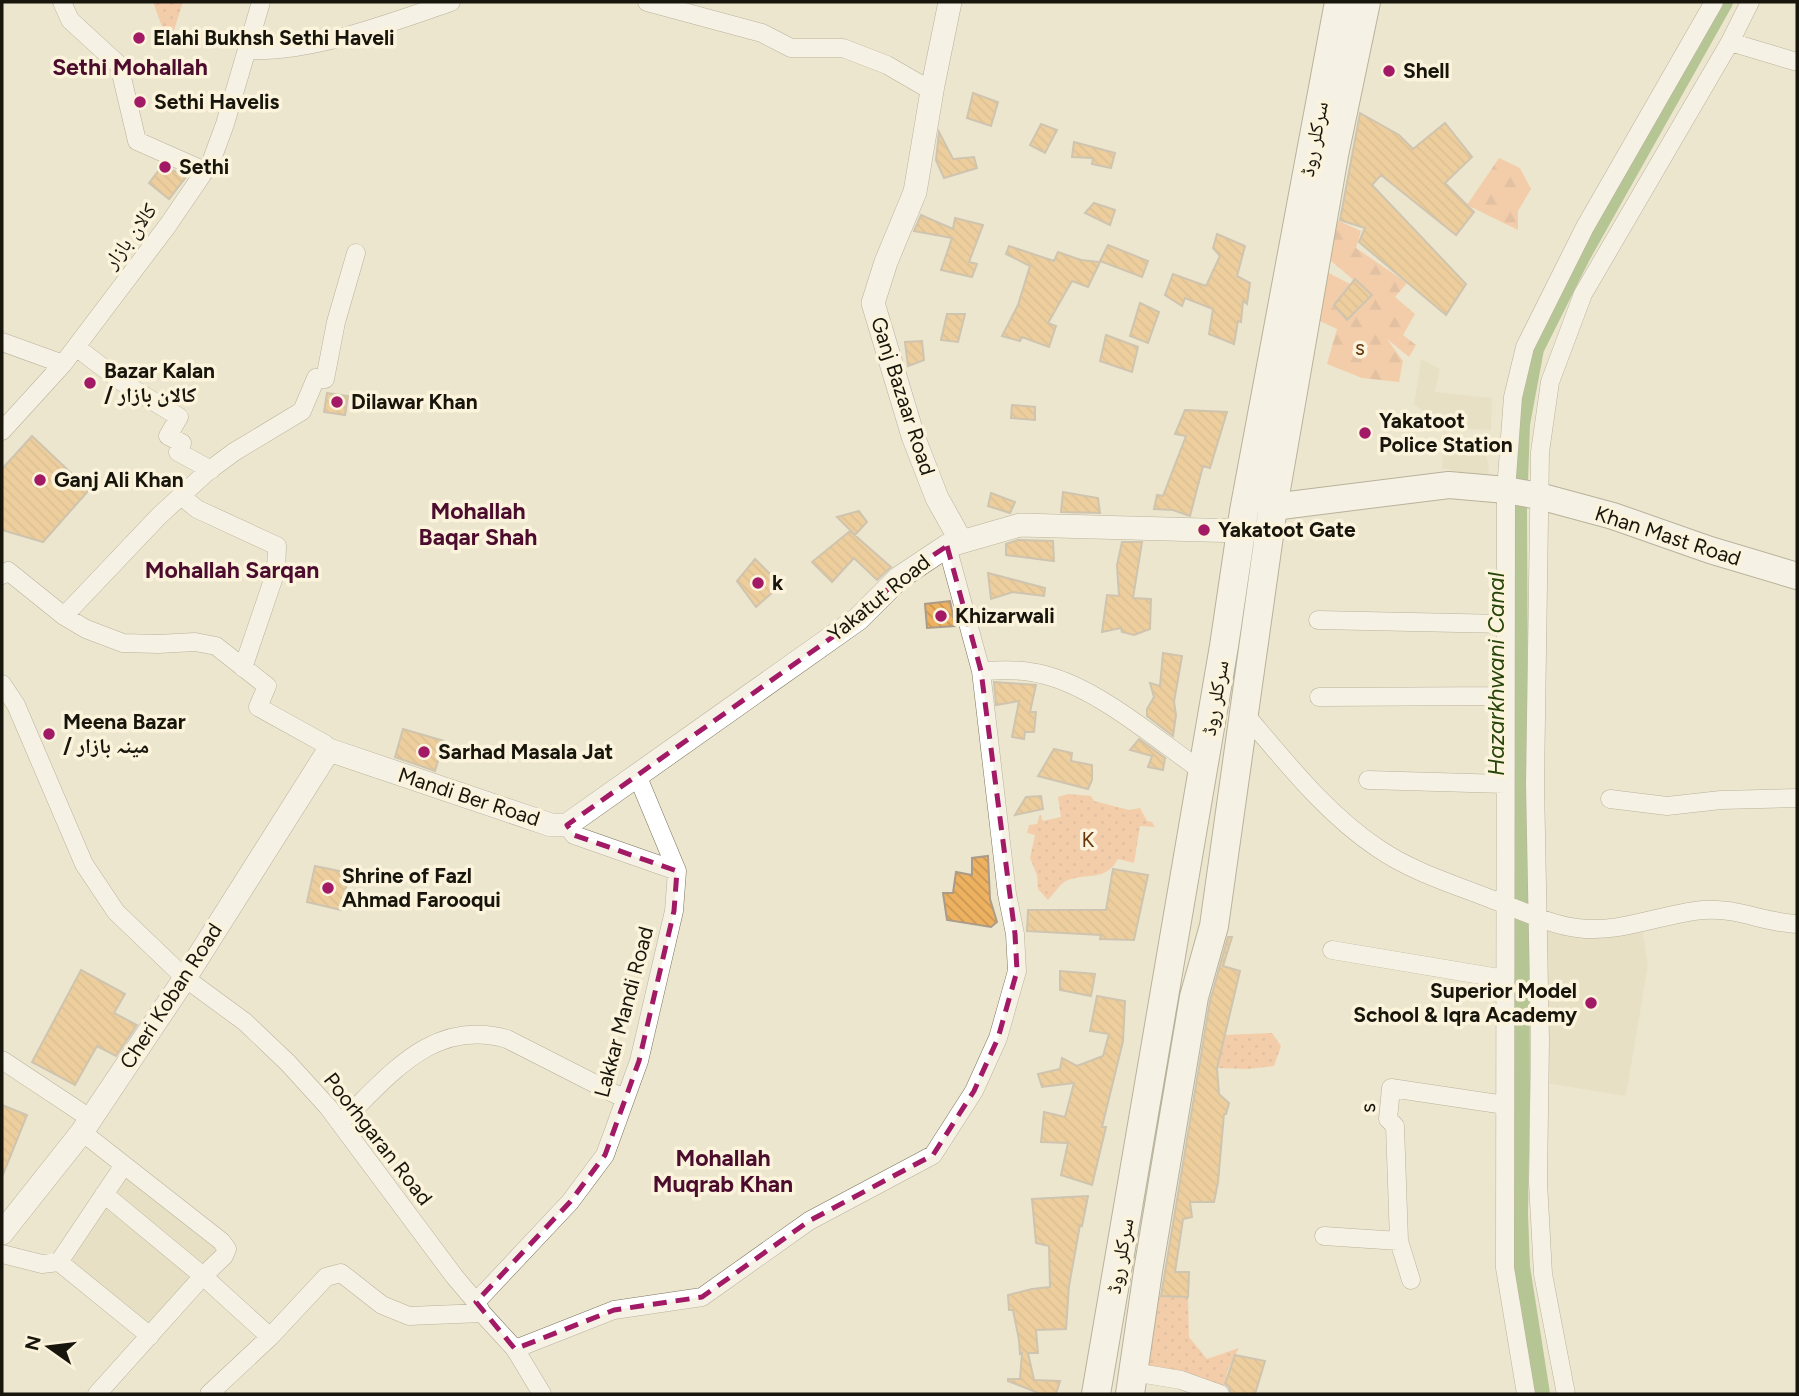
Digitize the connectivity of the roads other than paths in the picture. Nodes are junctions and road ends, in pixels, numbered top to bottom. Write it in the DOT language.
graph roads {
  1 [pos="62,2"];
  2 [pos="261,2"];
  3 [pos="451,2"];
  4 [pos="647,2"];
  5 [pos="950,2"];
  6 [pos="1339,2"];
  7 [pos="1366,2"];
  8 [pos="1714,2"];
  9 [pos="1750,2"];
  10 [pos="1730,42"];
  11 [pos="247,50"];
  12 [pos="1797,62"];
  13 [pos="1325,76"];
  14 [pos="932,91"];
  15 [pos="1346,96"];
  16 [pos="205,171"];
  17 [pos="356,253"];
  18 [pos="2,342"];
  19 [pos="76,346"];
  20 [pos="63,364"];
  21 [pos="2,431"];
  22 [pos="211,470"];
  23 [pos="1506,490"];
  24 [pos="181,496"];
  25 [pos="1539,496"];
  26 [pos="1273,507"];
  27 [pos="1243,521"];
  28 [pos="954,543"];
  29 [pos="2,575"];
  30 [pos="1797,576"];
  31 [pos="64,616"];
  32 [pos="1318,620"];
  33 [pos="1505,624"];
  34 [pos="243,668"];
  35 [pos="981,671"];
  36 [pos="1217,683"];
  37 [pos="2,684"];
  38 [pos="1505,696"];
  39 [pos="1319,697"];
  40 [pos="1244,713"];
  41 [pos="329,750"];
  42 [pos="1202,771"];
  43 [pos="637,775"];
  44 [pos="1368,780"];
  45 [pos="1505,785"];
  46 [pos="1797,798"];
  47 [pos="1610,799"];
  48 [pos="567,825"];
  49 [pos="677,871"];
  50 [pos="1505,904"];
  51 [pos="1538,917"];
  52 [pos="1797,924"];
  53 [pos="1332,950"];
  54 [pos="185,978"];
  55 [pos="1505,979"];
  56 [pos="2,1060"];
  57 [pos="625,1099"];
  58 [pos="1505,1105"];
  59 [pos="340,1123"];
  60 [pos="86,1125"];
  61 [pos="124,1165"];
  62 [pos="104,1194"];
  63 [pos="2,1233"];
  64 [pos="1324,1236"];
  65 [pos="1399,1241"];
  66 [pos="2,1254"];
  67 [pos="59,1262"];
  68 [pos="203,1276"];
  69 [pos="1411,1280"];
  70 [pos="479,1307"];
  71 [pos="150,1336"];
  72 [pos="270,1337"];
  73 [pos="514,1349"];
  74 [pos="1098,1381"];
  75 [pos="1131,1383"];
  76 [pos="97,1394"];
  77 [pos="209,1394"];
  78 [pos="542,1394"];
  79 [pos="1220,1394"];
  80 [pos="1526,1394"];
  81 [pos="1566,1394"];
  1 -- 16 [label="street"];
  2 -- 11 [label="street, کالان بازار"];
  3 -- 11 [label="street"];
  4 -- 14 [label="street"];
  5 -- 14 [label="street, Ganj Bazaar Road"];
  6 -- 13 [label="main road, سرکلر روڈ"];
  7 -- 15 [label="main road"];
  8 -- 23 [label="street"];
  9 -- 10 [label="street"];
  10 -- 12 [label="street"];
  10 -- 25 [label="street"];
  11 -- 16 [label="street, کالان بازار"];
  13 -- 15 [label="main road"];
  13 -- 27 [label="main road, سرکلر روڈ"];
  14 -- 28 [label="street, Ganj Bazaar Road"];
  15 -- 26 [label="main road"];
  16 -- 19 [label="street, کالان بازار"];
  17 -- 22 [label="street"];
  18 -- 20 [label="street"];
  19 -- 20 [label="street, کالان بازار"];
  19 -- 22 [label="street"];
  20 -- 21 [label="street, کالان بازار"];
  22 -- 24 [label="street"];
  23 -- 25 [label="main road, Khan Mast Road"];
  23 -- 26 [label="main road"];
  23 -- 33 [label="street"];
  24 -- 31 [label="street"];
  24 -- 34 [label="street"];
  25 -- 30 [label="main road, Khan Mast Road"];
  25 -- 51 [label="street"];
  26 -- 27 [label="main road"];
  26 -- 40 [label="main road"];
  27 -- 28 [label="street, Yakatut Road"];
  27 -- 36 [label="main road, سرکلر روڈ"];
  28 -- 35 [label="street"];
  28 -- 43 [label="street, Yakatut Road"];
  29 -- 31 [label="street"];
  31 -- 34 [label="street"];
  32 -- 33 [label="street"];
  33 -- 38 [label="street"];
  34 -- 41 [label="street"];
  35 -- 42 [label="street"];
  35 -- 73 [label="street"];
  36 -- 40 [label="main road"];
  36 -- 42 [label="main road, سرکلر روڈ"];
  37 -- 54 [label="street, Poorhgaran Road"];
  38 -- 39 [label="street"];
  38 -- 45 [label="street"];
  40 -- 50 [label="street"];
  40 -- 75 [label="main road"];
  41 -- 48 [label="street, Mandi Ber Road"];
  41 -- 54 [label="street, Cheri Koban Road"];
  42 -- 74 [label="main road, سرکلر روڈ"];
  43 -- 48 [label="street, Mandi Ber Road"];
  43 -- 49 [label="street, Lakkar Mandi Road"];
  44 -- 45 [label="street"];
  45 -- 50 [label="street"];
  46 -- 47 [label="street"];
  48 -- 49 [label="street"];
  49 -- 57 [label="street, Lakkar Mandi Road"];
  50 -- 51 [label="street"];
  50 -- 55 [label="street"];
  51 -- 52 [label="street"];
  51 -- 81 [label="street"];
  53 -- 55 [label="street"];
  54 -- 59 [label="street, Poorhgaran Road"];
  54 -- 60 [label="street, Cheri Koban Road"];
  55 -- 58 [label="street"];
  56 -- 60 [label="street"];
  57 -- 59 [label="street"];
  57 -- 70 [label="street, Lakkar Mandi Road"];
  58 -- 65 [label="street, s"];
  58 -- 80 [label="street"];
  59 -- 70 [label="street, Poorhgaran Road"];
  60 -- 61 [label="street"];
  60 -- 63 [label="street, Cheri Koban Road"];
  61 -- 62 [label="street"];
  61 -- 68 [label="street"];
  62 -- 67 [label="street"];
  62 -- 68 [label="street"];
  64 -- 65 [label="street"];
  65 -- 69 [label="street, s"];
  66 -- 67 [label="street"];
  67 -- 71 [label="street"];
  68 -- 71 [label="street"];
  68 -- 72 [label="street"];
  70 -- 72 [label="street"];
  70 -- 73 [label="street, Poorhgaran Road"];
  71 -- 76 [label="street"];
  72 -- 77 [label="street"];
  73 -- 78 [label="street, Poorhgaran Road"];
  74 -- 75 [label="main road"];
  75 -- 79 [label="street"];
}
